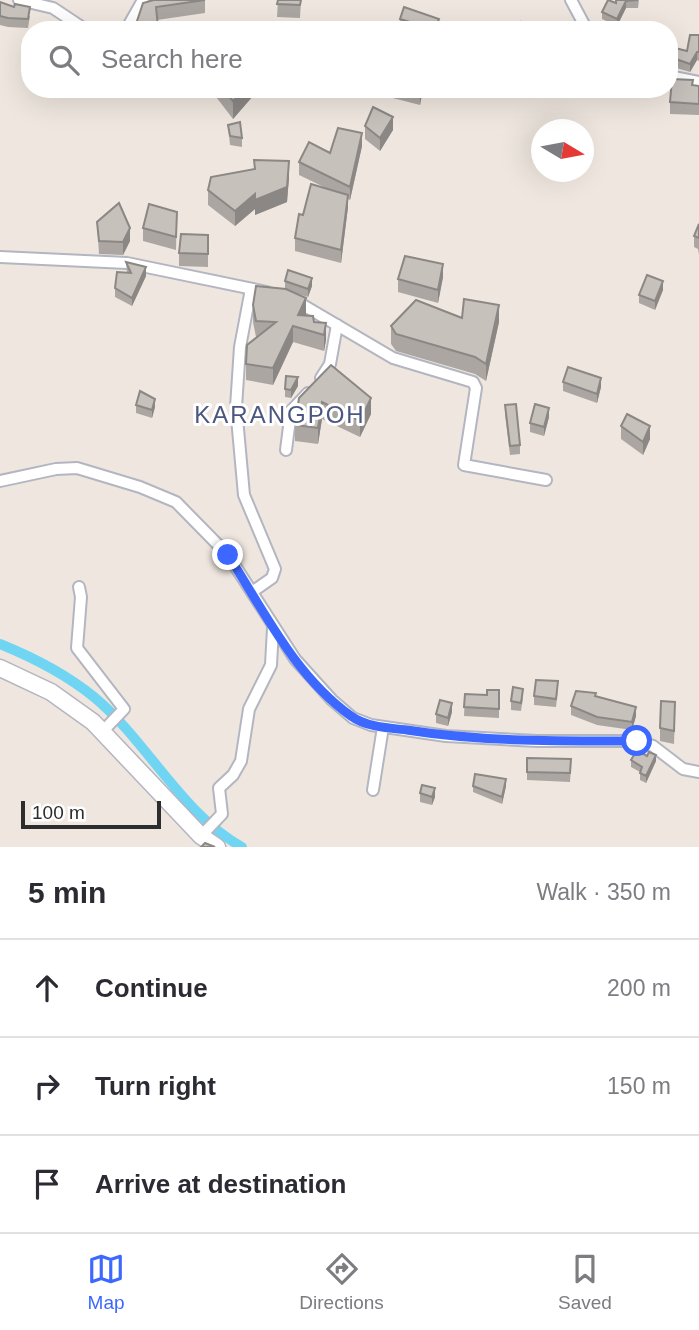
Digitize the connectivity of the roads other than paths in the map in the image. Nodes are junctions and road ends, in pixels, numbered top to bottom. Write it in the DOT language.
graph roads {
  1 [pos="19,0"];
  2 [pos="143,0"];
  3 [pos="570,0"];
  4 [pos="72,21"];
  5 [pos="131,21"];
  6 [pos="582,21"];
  7 [pos="678,78"];
  8 [pos="699,82"];
  9 [pos="0,257"];
  10 [pos="251,289"];
  11 [pos="337,325"];
  12 [pos="286,450"];
  13 [pos="546,480"];
  14 [pos="0,481"];
  15 [pos="79,587"];
  16 [pos="252,592"];
  17 [pos="273,627"];
  18 [pos="0,668"];
  19 [pos="107,727"];
  20 [pos="383,727"];
  21 [pos="699,772"];
  22 [pos="373,790"];
  23 [pos="206,831"];
  24 [pos="216,847"];
  1 -- 4 [label="street"];
  2 -- 5 [label="street"];
  3 -- 6 [label="street"];
  7 -- 8 [label="street"];
  9 -- 10 [label="street"];
  10 -- 11 [label="street"];
  10 -- 16 [label="street"];
  11 -- 12 [label="street"];
  11 -- 13 [label="street"];
  14 -- 16 [label="street"];
  15 -- 19 [label="street"];
  16 -- 17 [label="street"];
  17 -- 20 [label="street"];
  17 -- 23 [label="street"];
  18 -- 19 [label="main road"];
  19 -- 23 [label="main road"];
  20 -- 21 [label="street"];
  20 -- 22 [label="street"];
  23 -- 24 [label="main road"];
}
